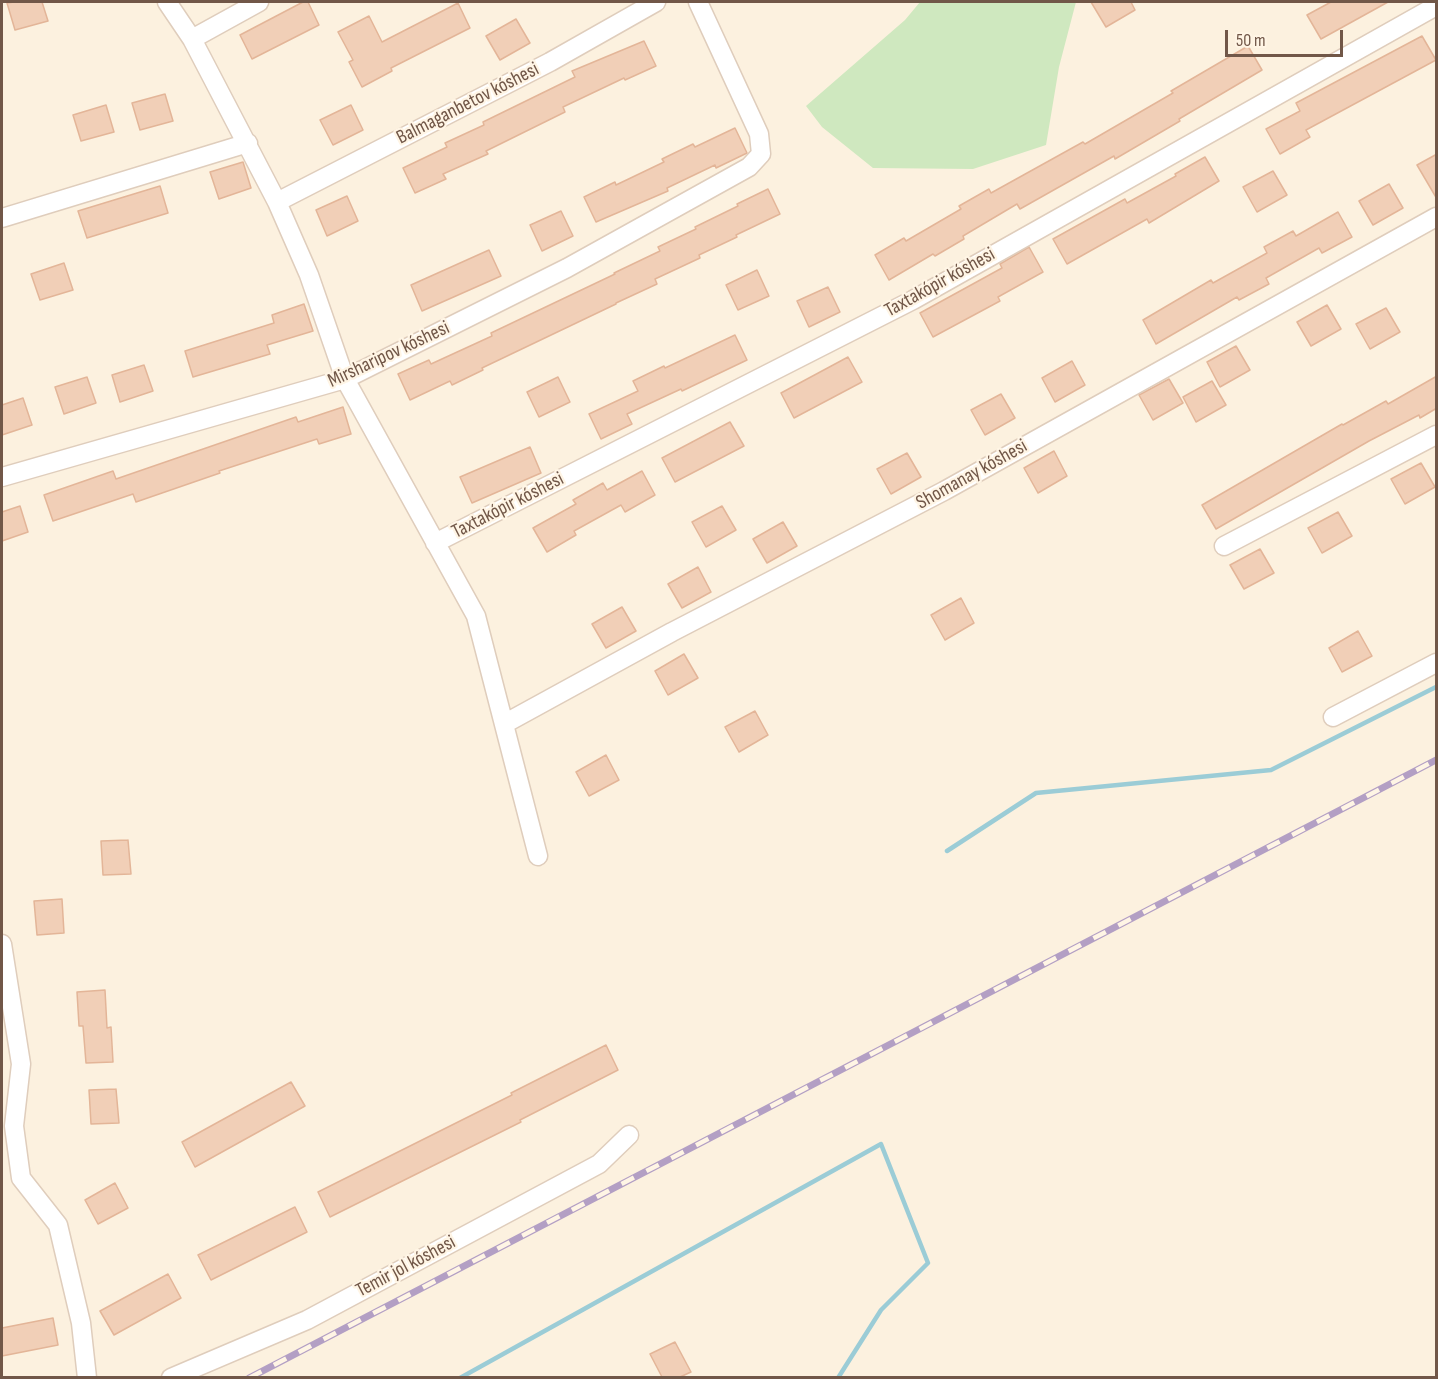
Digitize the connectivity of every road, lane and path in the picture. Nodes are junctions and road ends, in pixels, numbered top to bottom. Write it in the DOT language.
graph roads {
  1 [pos="167,2"];
  2 [pos="259,2"];
  3 [pos="656,2"];
  4 [pos="698,2"];
  5 [pos="1433,9"];
  6 [pos="192,39"];
  7 [pos="248,143"];
  8 [pos="278,202"];
  9 [pos="1437,217"];
  10 [pos="2,218"];
  11 [pos="345,379"];
  12 [pos="1437,435"];
  13 [pos="2,477"];
  14 [pos="435,543"];
  15 [pos="1224,546"];
  16 [pos="1437,663"];
  17 [pos="1334,717"];
  18 [pos="504,724"];
  19 [pos="538,856"];
  20 [pos="2,944"];
  21 [pos="628,1135"];
  22 [pos="87,1377"];
  23 [pos="171,1377"];
  1 -- 6 [label="street"];
  2 -- 6 [label="street"];
  3 -- 8 [label="street, Balmaganbetov kóshesi"];
  4 -- 11 [label="street, Mirsharipov kóshesi"];
  5 -- 14 [label="street, Taxtakópir kóshesi"];
  6 -- 7 [label="street"];
  7 -- 8 [label="street"];
  7 -- 10 [label="street"];
  8 -- 11 [label="street"];
  9 -- 18 [label="street, Shomanay kóshesi"];
  11 -- 13 [label="street, Mirsharipov kóshesi"];
  11 -- 14 [label="street"];
  12 -- 15 [label="street"];
  14 -- 18 [label="street"];
  16 -- 17 [label="street"];
  18 -- 19 [label="street"];
  20 -- 22 [label="street"];
  21 -- 23 [label="street, Temir jol kóshesi"];
}
